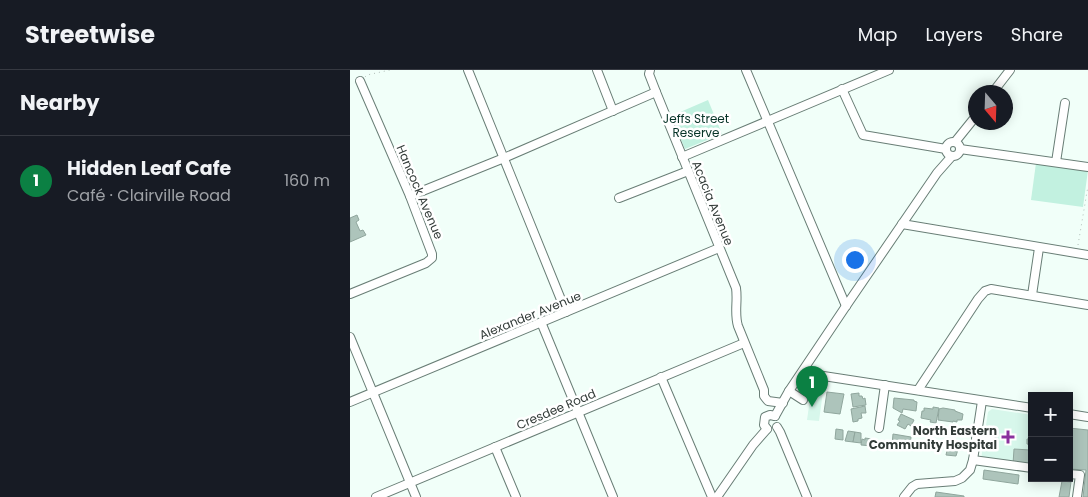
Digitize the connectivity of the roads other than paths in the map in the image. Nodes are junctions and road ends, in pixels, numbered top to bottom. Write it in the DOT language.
graph roads {
  1 [pos="468,70"];
  2 [pos="596,70"];
  3 [pos="746,70"];
  4 [pos="889,70"];
  5 [pos="1010,70"];
  6 [pos="649,72"];
  7 [pos="360,81"];
  8 [pos="998,85"];
  9 [pos="842,89"];
  10 [pos="656,92"];
  11 [pos="1065,103"];
  12 [pos="613,111"];
  13 [pos="767,121"];
  14 [pos="968,127"];
  15 [pos="958,146"];
  16 [pos="948,152"];
  17 [pos="682,157"];
  18 [pos="504,158"];
  19 [pos="1056,162"];
  20 [pos="1088,167"];
  21 [pos="688,171"];
  22 [pos="410,196"];
  23 [pos="619,198"];
  24 [pos="902,224"];
  25 [pos="719,248"];
  26 [pos="1039,248"];
  27 [pos="1088,255"];
  28 [pos="350,294"];
  29 [pos="1032,295"];
  30 [pos="1088,304"];
  31 [pos="846,306"];
  32 [pos="566,312"];
  33 [pos="540,322"];
  34 [pos="350,337"];
  35 [pos="744,343"];
  36 [pos="804,370"];
  37 [pos="817,375"];
  38 [pos="661,377"];
  39 [pos="813,384"];
  40 [pos="885,385"];
  41 [pos="918,390"];
  42 [pos="789,391"];
  43 [pos="373,392"];
  44 [pos="803,400"];
  45 [pos="982,401"];
  46 [pos="350,402"];
  47 [pos="783,402"];
  48 [pos="1028,407"];
  49 [pos="578,412"];
  50 [pos="1073,415"];
  51 [pos="775,416"];
  52 [pos="1088,417"];
  53 [pos="777,427"];
  54 [pos="879,428"];
  55 [pos="767,429"];
  56 [pos="976,439"];
  57 [pos="993,441"];
  58 [pos="495,447"];
  59 [pos="973,460"];
  60 [pos="1028,467"];
  61 [pos="1073,474"];
  62 [pos="410,483"];
  63 [pos="376,497"];
  64 [pos="416,497"];
  65 [pos="516,497"];
  66 [pos="614,497"];
  67 [pos="712,497"];
  68 [pos="717,497"];
  69 [pos="807,497"];
  70 [pos="904,497"];
  71 [pos="1077,497"];
  1 -- 18 [label="street"];
  2 -- 12 [label="street"];
  3 -- 13 [label="street"];
  4 -- 9 [label="street"];
  5 -- 8 [label="street"];
  6 -- 10 [label="street, Acacia Avenue"];
  7 -- 22 [label="street, Hancock Avenue"];
  9 -- 13 [label="street"];
  9 -- 16 [label="street"];
  10 -- 12 [label="street"];
  10 -- 17 [label="street, Acacia Avenue"];
  11 -- 19 [label="street"];
  12 -- 18 [label="street"];
  13 -- 17 [label="street"];
  13 -- 31 [label="street"];
  14 -- 15 [label="street"];
  15 -- 16 [label="street"];
  15 -- 16 [label="street"];
  15 -- 19 [label="street"];
  16 -- 24 [label="street"];
  17 -- 21 [label="street, Acacia Avenue"];
  18 -- 22 [label="street"];
  18 -- 32 [label="street"];
  19 -- 20 [label="street"];
  21 -- 23 [label="street"];
  21 -- 25 [label="street, Acacia Avenue"];
  22 -- 28 [label="street, Hancock Avenue"];
  24 -- 26 [label="street"];
  24 -- 31 [label="street"];
  25 -- 32 [label="street, Alexander Avenue"];
  25 -- 35 [label="street, Acacia Avenue"];
  26 -- 27 [label="street"];
  26 -- 29 [label="street"];
  29 -- 30 [label="street"];
  29 -- 41 [label="street"];
  31 -- 36 [label="street"];
  32 -- 33 [label="street, Alexander Avenue"];
  33 -- 43 [label="street, Alexander Avenue"];
  33 -- 49 [label="street"];
  34 -- 43 [label="street"];
  35 -- 38 [label="street, Cresdee Road"];
  35 -- 47 [label="street, Acacia Avenue"];
  36 -- 37 [label="street"];
  36 -- 42 [label="street"];
  37 -- 39 [label="street"];
  37 -- 40 [label="street"];
  38 -- 49 [label="street, Cresdee Road"];
  38 -- 67 [label="street"];
  40 -- 41 [label="street"];
  40 -- 54 [label="street"];
  41 -- 45 [label="street"];
  42 -- 44 [label="street"];
  42 -- 47 [label="street"];
  43 -- 46 [label="street, Alexander Avenue"];
  43 -- 62 [label="street"];
  45 -- 48 [label="street"];
  45 -- 56 [label="street"];
  47 -- 51 [label="street"];
  49 -- 58 [label="street, Cresdee Road"];
  49 -- 66 [label="street"];
  50 -- 52 [label="street"];
  51 -- 53 [label="street"];
  51 -- 55 [label="street"];
  53 -- 55 [label="street"];
  53 -- 69 [label="street"];
  55 -- 68 [label="street"];
  56 -- 57 [label="street"];
  56 -- 59 [label="street"];
  58 -- 62 [label="street, Cresdee Road"];
  58 -- 65 [label="street"];
  59 -- 60 [label="street"];
  59 -- 70 [label="street"];
  61 -- 71 [label="street"];
  62 -- 63 [label="street, Cresdee Road"];
  62 -- 64 [label="street"];
}
